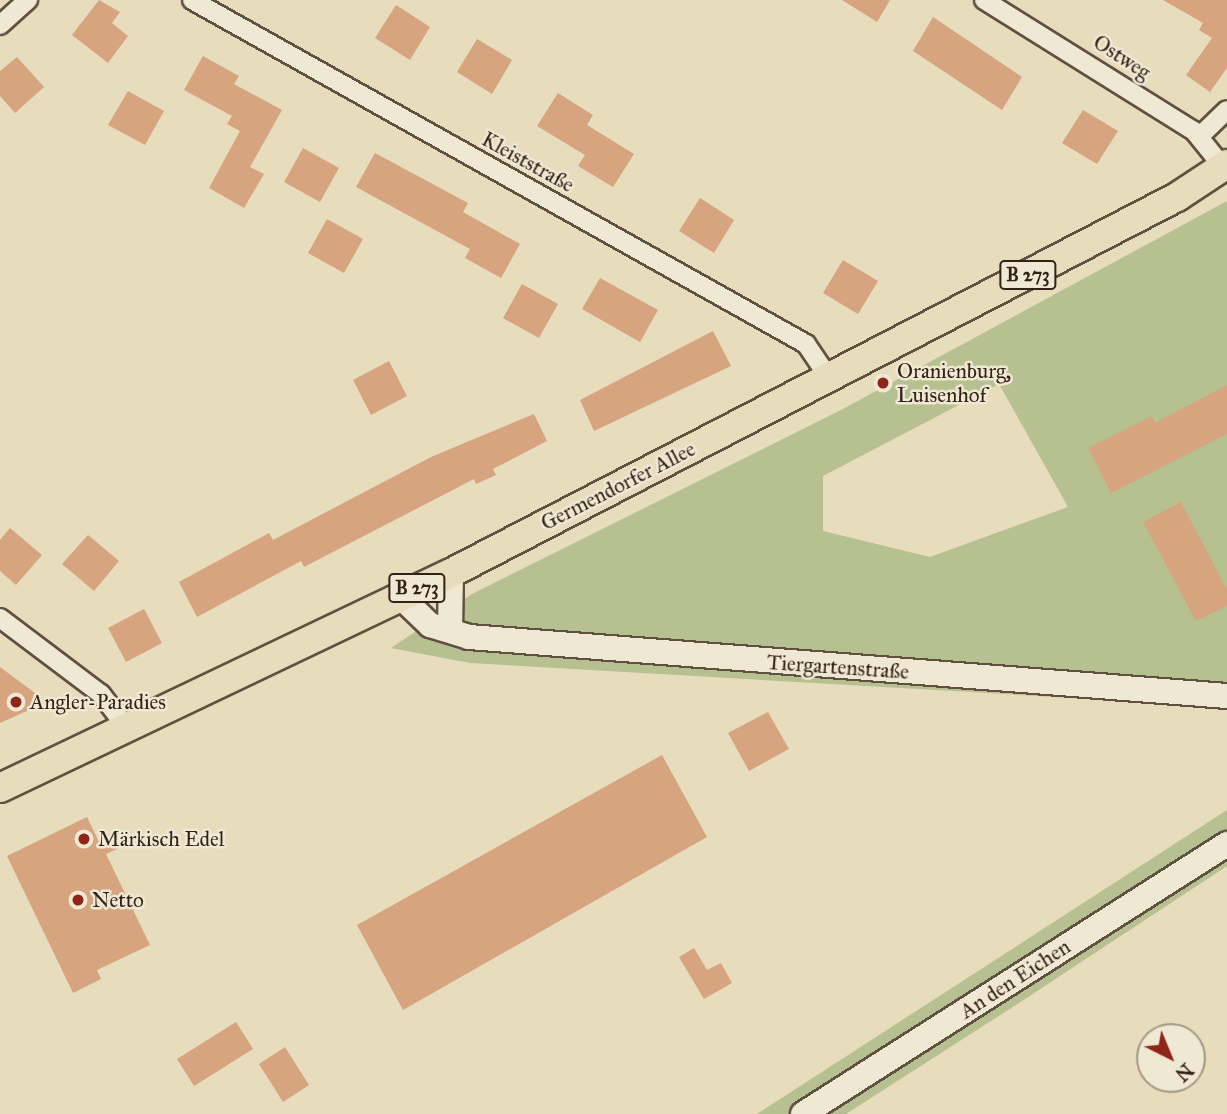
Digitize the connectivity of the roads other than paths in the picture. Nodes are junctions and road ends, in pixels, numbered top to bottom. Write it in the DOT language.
graph roads {
  1 [pos="28,0"];
  2 [pos="192,0"];
  3 [pos="984,0"];
  4 [pos="0,25"];
  5 [pos="1227,110"];
  6 [pos="1200,136"];
  7 [pos="1225,166"];
  8 [pos="829,378"];
  9 [pos="451,573"];
  10 [pos="400,596"];
  11 [pos="0,618"];
  12 [pos="450,630"];
  13 [pos="1227,696"];
  14 [pos="127,728"];
  15 [pos="0,788"];
  16 [pos="1227,844"];
  17 [pos="803,1114"];
  1 -- 4 [label="street"];
  2 -- 8 [label="street, Kleiststraße"];
  3 -- 6 [label="street, Ostweg"];
  5 -- 6 [label="street"];
  6 -- 7 [label="street, Ostweg"];
  7 -- 8 [label="main road, Germendorfer Allee / B 273"];
  8 -- 9 [label="main road, Germendorfer Allee / B 273"];
  9 -- 10 [label="main road, Germendorfer Allee / B 273"];
  9 -- 12 [label="street"];
  10 -- 12 [label="street, Tiergartenstraße"];
  10 -- 14 [label="main road, Germendorfer Allee / B 273"];
  11 -- 14 [label="street"];
  12 -- 13 [label="street, Tiergartenstraße"];
  14 -- 15 [label="main road, Germendorfer Allee / B 273"];
  16 -- 17 [label="street, An den Eichen"];
}
